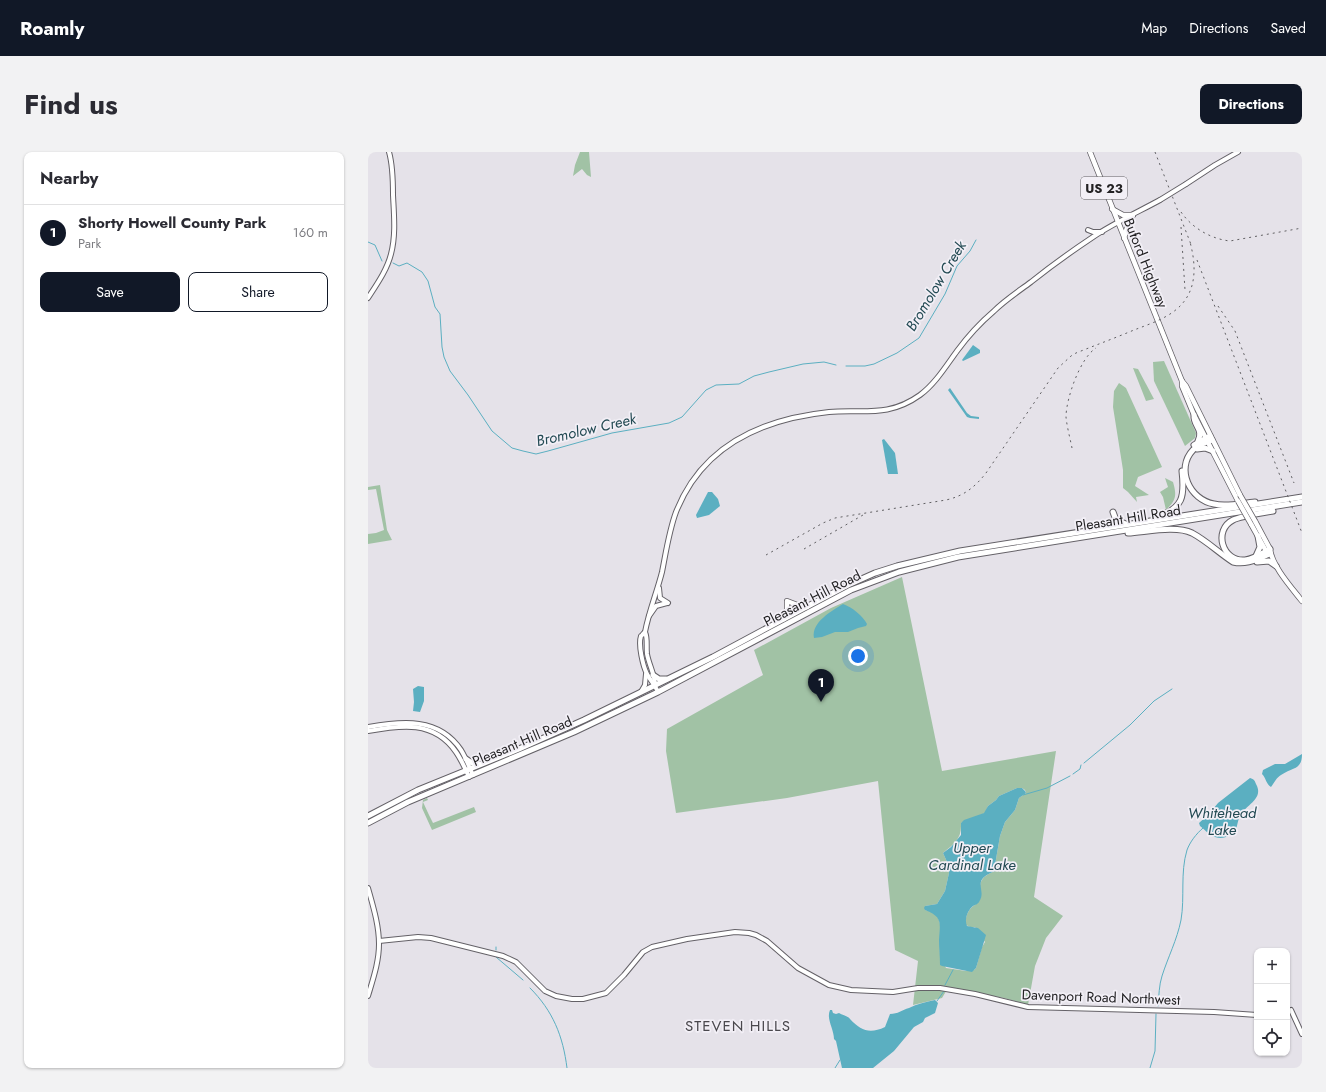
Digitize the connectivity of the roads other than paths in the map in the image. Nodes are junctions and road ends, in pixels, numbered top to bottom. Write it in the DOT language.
graph roads {
  1 [pos="389,152"];
  2 [pos="1090,152"];
  3 [pos="1238,152"];
  4 [pos="1112,209"];
  5 [pos="1133,215"];
  6 [pos="1118,223"];
  7 [pos="1088,230"];
  8 [pos="1102,232"];
  9 [pos="1124,238"];
  10 [pos="368,298"];
  11 [pos="1182,382"];
  12 [pos="1194,415"];
  13 [pos="1209,439"];
  14 [pos="1197,442"];
  15 [pos="1212,451"];
  16 [pos="1188,482"];
  17 [pos="1238,496"];
  18 [pos="1302,500"];
  19 [pos="1113,512"];
  20 [pos="1144,522"];
  21 [pos="1253,522"];
  22 [pos="1129,524"];
  23 [pos="1109,534"];
  24 [pos="1258,536"];
  25 [pos="1202,540"];
  26 [pos="1269,551"];
  27 [pos="1255,556"];
  28 [pos="1276,566"];
  29 [pos="659,583"];
  30 [pos="1302,601"];
  31 [pos="807,606"];
  32 [pos="649,616"];
  33 [pos="784,619"];
  34 [pos="645,632"];
  35 [pos="646,671"];
  36 [pos="653,675"];
  37 [pos="668,679"];
  38 [pos="655,685"];
  39 [pos="640,692"];
  40 [pos="658,692"];
  41 [pos="368,727"];
  42 [pos="368,731"];
  43 [pos="466,759"];
  44 [pos="484,763"];
  45 [pos="468,770"];
  46 [pos="471,776"];
  47 [pos="368,816"];
  48 [pos="368,823"];
  49 [pos="368,888"];
  50 [pos="379,941"];
  51 [pos="368,996"];
  52 [pos="1290,1010"];
  53 [pos="1254,1015"];
  54 [pos="1302,1034"];
  1 -- 10 [label="street"];
  2 -- 4 [label="main road, Buford Highway / US 23"];
  3 -- 5 [label="street, bridge"];
  4 -- 5 [label="main road"];
  4 -- 6 [label="main road, Buford Highway / US 23"];
  5 -- 6 [label="street"];
  5 -- 9 [label="main road"];
  6 -- 8 [label="street"];
  6 -- 9 [label="main road, Buford Highway / US 23"];
  7 -- 8 [label="street"];
  8 -- 29 [label="street"];
  9 -- 11 [label="main road, Buford Highway / US 23"];
  11 -- 12 [label="main road, Buford Highway / US 23"];
  11 -- 13 [label="main road, Buford Highway / US 23"];
  12 -- 13 [label="main road, Buford Highway / US 23"];
  12 -- 14 [label="highway"];
  13 -- 14 [label="highway"];
  13 -- 15 [label="main road, Buford Highway / US 23"];
  13 -- 16 [label="highway"];
  13 -- 17 [label="main road, Buford Highway / US 23"];
  14 -- 20 [label="highway"];
  15 -- 16 [label="highway"];
  15 -- 17 [label="main road, Buford Highway / US 23"];
  16 -- 18 [label="highway"];
  17 -- 21 [label="main road, Buford Highway / US 23, bridge"];
  18 -- 20 [label="highway, Pleasant Hill Road"];
  18 -- 23 [label="highway, Pleasant Hill Road"];
  18 -- 27 [label="highway"];
  19 -- 22 [label="highway"];
  20 -- 22 [label="highway, Pleasant Hill Road"];
  21 -- 24 [label="main road, Buford Highway / US 23"];
  21 -- 26 [label="main road, Buford Highway / US 23"];
  22 -- 31 [label="highway, Pleasant Hill Road"];
  23 -- 25 [label="highway"];
  23 -- 40 [label="highway, Pleasant Hill Road"];
  24 -- 26 [label="main road, Buford Highway / US 23"];
  24 -- 27 [label="highway"];
  25 -- 26 [label="highway"];
  25 -- 28 [label="highway"];
  26 -- 27 [label="highway"];
  26 -- 28 [label="main road, Buford Highway / US 23"];
  28 -- 30 [label="main road, Buford Highway / US 23"];
  29 -- 32 [label="street"];
  29 -- 32 [label="street"];
  31 -- 33 [label="highway, Pleasant Hill Road"];
  31 -- 33 [label="main road"];
  32 -- 34 [label="street"];
  33 -- 37 [label="highway, Pleasant Hill Road"];
  34 -- 35 [label="street"];
  34 -- 36 [label="street"];
  35 -- 38 [label="street"];
  35 -- 39 [label="street"];
  36 -- 37 [label="highway"];
  36 -- 38 [label="street"];
  37 -- 38 [label="highway, Pleasant Hill Road"];
  38 -- 39 [label="highway, Pleasant Hill Road"];
  38 -- 40 [label="street"];
  39 -- 44 [label="highway, Pleasant Hill Road"];
  40 -- 46 [label="highway, Pleasant Hill Road"];
  41 -- 43 [label="street"];
  42 -- 45 [label="street"];
  43 -- 44 [label="highway"];
  43 -- 45 [label="street"];
  44 -- 45 [label="highway, Pleasant Hill Road"];
  45 -- 46 [label="street"];
  45 -- 47 [label="highway, Pleasant Hill Road"];
  46 -- 48 [label="highway, Pleasant Hill Road"];
  49 -- 50 [label="street"];
  50 -- 51 [label="street"];
  50 -- 53 [label="street, Davenport Road Northwest"];
  52 -- 54 [label="street"];
}
